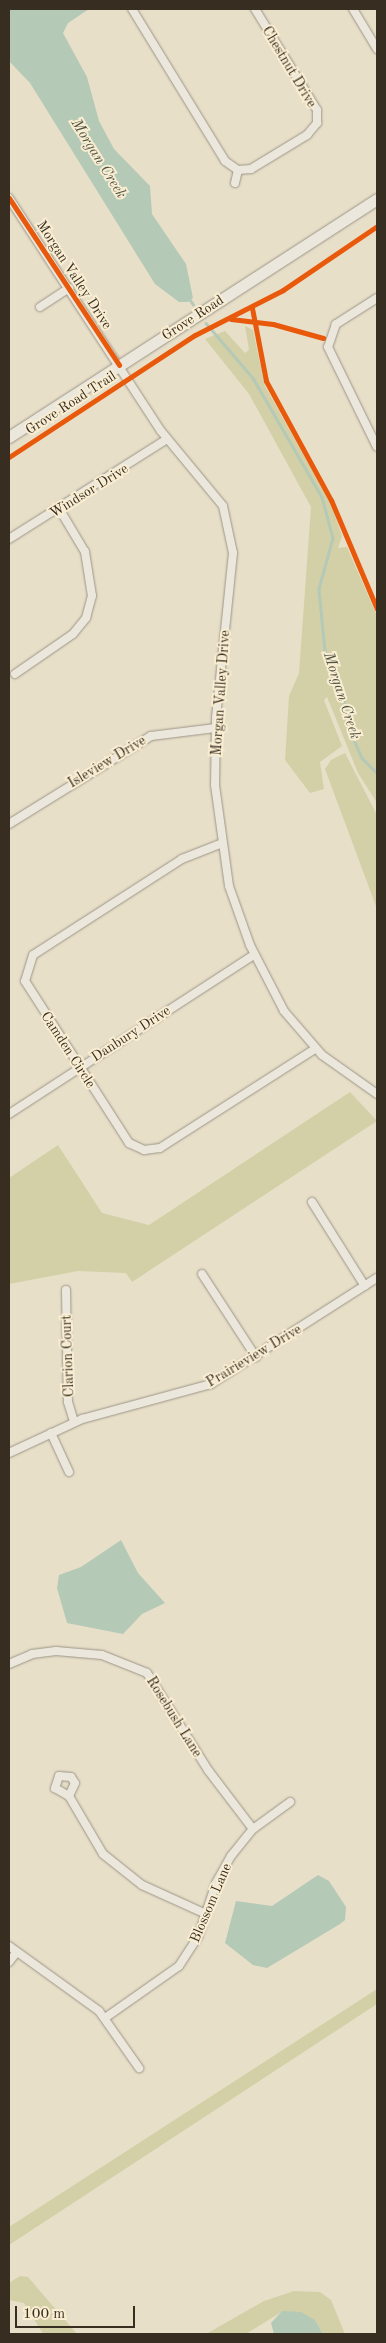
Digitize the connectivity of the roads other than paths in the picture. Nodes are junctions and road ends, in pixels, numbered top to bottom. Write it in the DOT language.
graph roads {
  1 [pos="132,9"];
  2 [pos="255,9"];
  3 [pos="352,9"];
  4 [pos="377,50"];
  5 [pos="238,170"];
  6 [pos="235,183"];
  7 [pos="9,198"];
  8 [pos="377,199"];
  9 [pos="69,288"];
  10 [pos="377,298"];
  11 [pos="40,307"];
  12 [pos="120,365"];
  13 [pos="9,437"];
  14 [pos="167,439"];
  15 [pos="377,447"];
  16 [pos="60,510"];
  17 [pos="9,539"];
  18 [pos="15,674"];
  19 [pos="216,728"];
  20 [pos="9,824"];
  21 [pos="220,844"];
  22 [pos="254,955"];
  23 [pos="315,1048"];
  24 [pos="79,1068"];
  25 [pos="377,1094"];
  26 [pos="9,1114"];
  27 [pos="312,1202"];
  28 [pos="202,1274"];
  29 [pos="377,1278"];
  30 [pos="365,1286"];
  31 [pos="66,1290"];
  32 [pos="256,1357"];
  33 [pos="74,1422"];
  34 [pos="51,1433"];
  35 [pos="9,1453"];
  36 [pos="69,1472"];
  37 [pos="9,1664"];
  38 [pos="69,1796"];
  39 [pos="290,1802"];
  40 [pos="253,1829"];
  41 [pos="206,1914"];
  42 [pos="9,1946"];
  43 [pos="16,1953"];
  44 [pos="9,1962"];
  45 [pos="106,2018"];
  46 [pos="139,2068"];
  1 -- 5 [label="street"];
  2 -- 5 [label="street, Chestnut Drive"];
  3 -- 4 [label="street"];
  5 -- 6 [label="street"];
  7 -- 9 [label="street, Morgan Valley Drive"];
  8 -- 12 [label="street, Grove Road"];
  9 -- 11 [label="street, Morgan Valley Drive"];
  9 -- 12 [label="street, Morgan Valley Drive"];
  10 -- 15 [label="street"];
  12 -- 13 [label="street, Grove Road"];
  12 -- 14 [label="street, Morgan Valley Drive"];
  14 -- 16 [label="street, Windsor Drive"];
  14 -- 19 [label="street, Morgan Valley Drive"];
  16 -- 17 [label="street, Windsor Drive"];
  16 -- 18 [label="street"];
  19 -- 20 [label="street, Isleview Drive"];
  19 -- 21 [label="street, Morgan Valley Drive"];
  21 -- 22 [label="street, Morgan Valley Drive"];
  21 -- 24 [label="street, Camden Circle"];
  22 -- 23 [label="street, Morgan Valley Drive"];
  22 -- 24 [label="street, Danbury Drive"];
  23 -- 24 [label="street, Camden Circle"];
  23 -- 25 [label="street, Morgan Valley Drive"];
  24 -- 26 [label="street, Danbury Drive"];
  27 -- 30 [label="street"];
  28 -- 32 [label="street"];
  29 -- 30 [label="street, Prairieview Drive"];
  30 -- 32 [label="street, Prairieview Drive"];
  31 -- 33 [label="street, Clarion Court"];
  32 -- 33 [label="street, Prairieview Drive"];
  33 -- 34 [label="street, Prairieview Drive"];
  34 -- 35 [label="street, Prairieview Drive"];
  34 -- 36 [label="street"];
  37 -- 40 [label="street, Rosebush Lane"];
  38 -- 41 [label="street"];
  39 -- 40 [label="street, Blossom Lane"];
  40 -- 41 [label="street, Blossom Lane"];
  41 -- 45 [label="street, Blossom Lane"];
  42 -- 43 [label="street"];
  43 -- 44 [label="street"];
  43 -- 45 [label="street"];
  45 -- 46 [label="street"];
}
